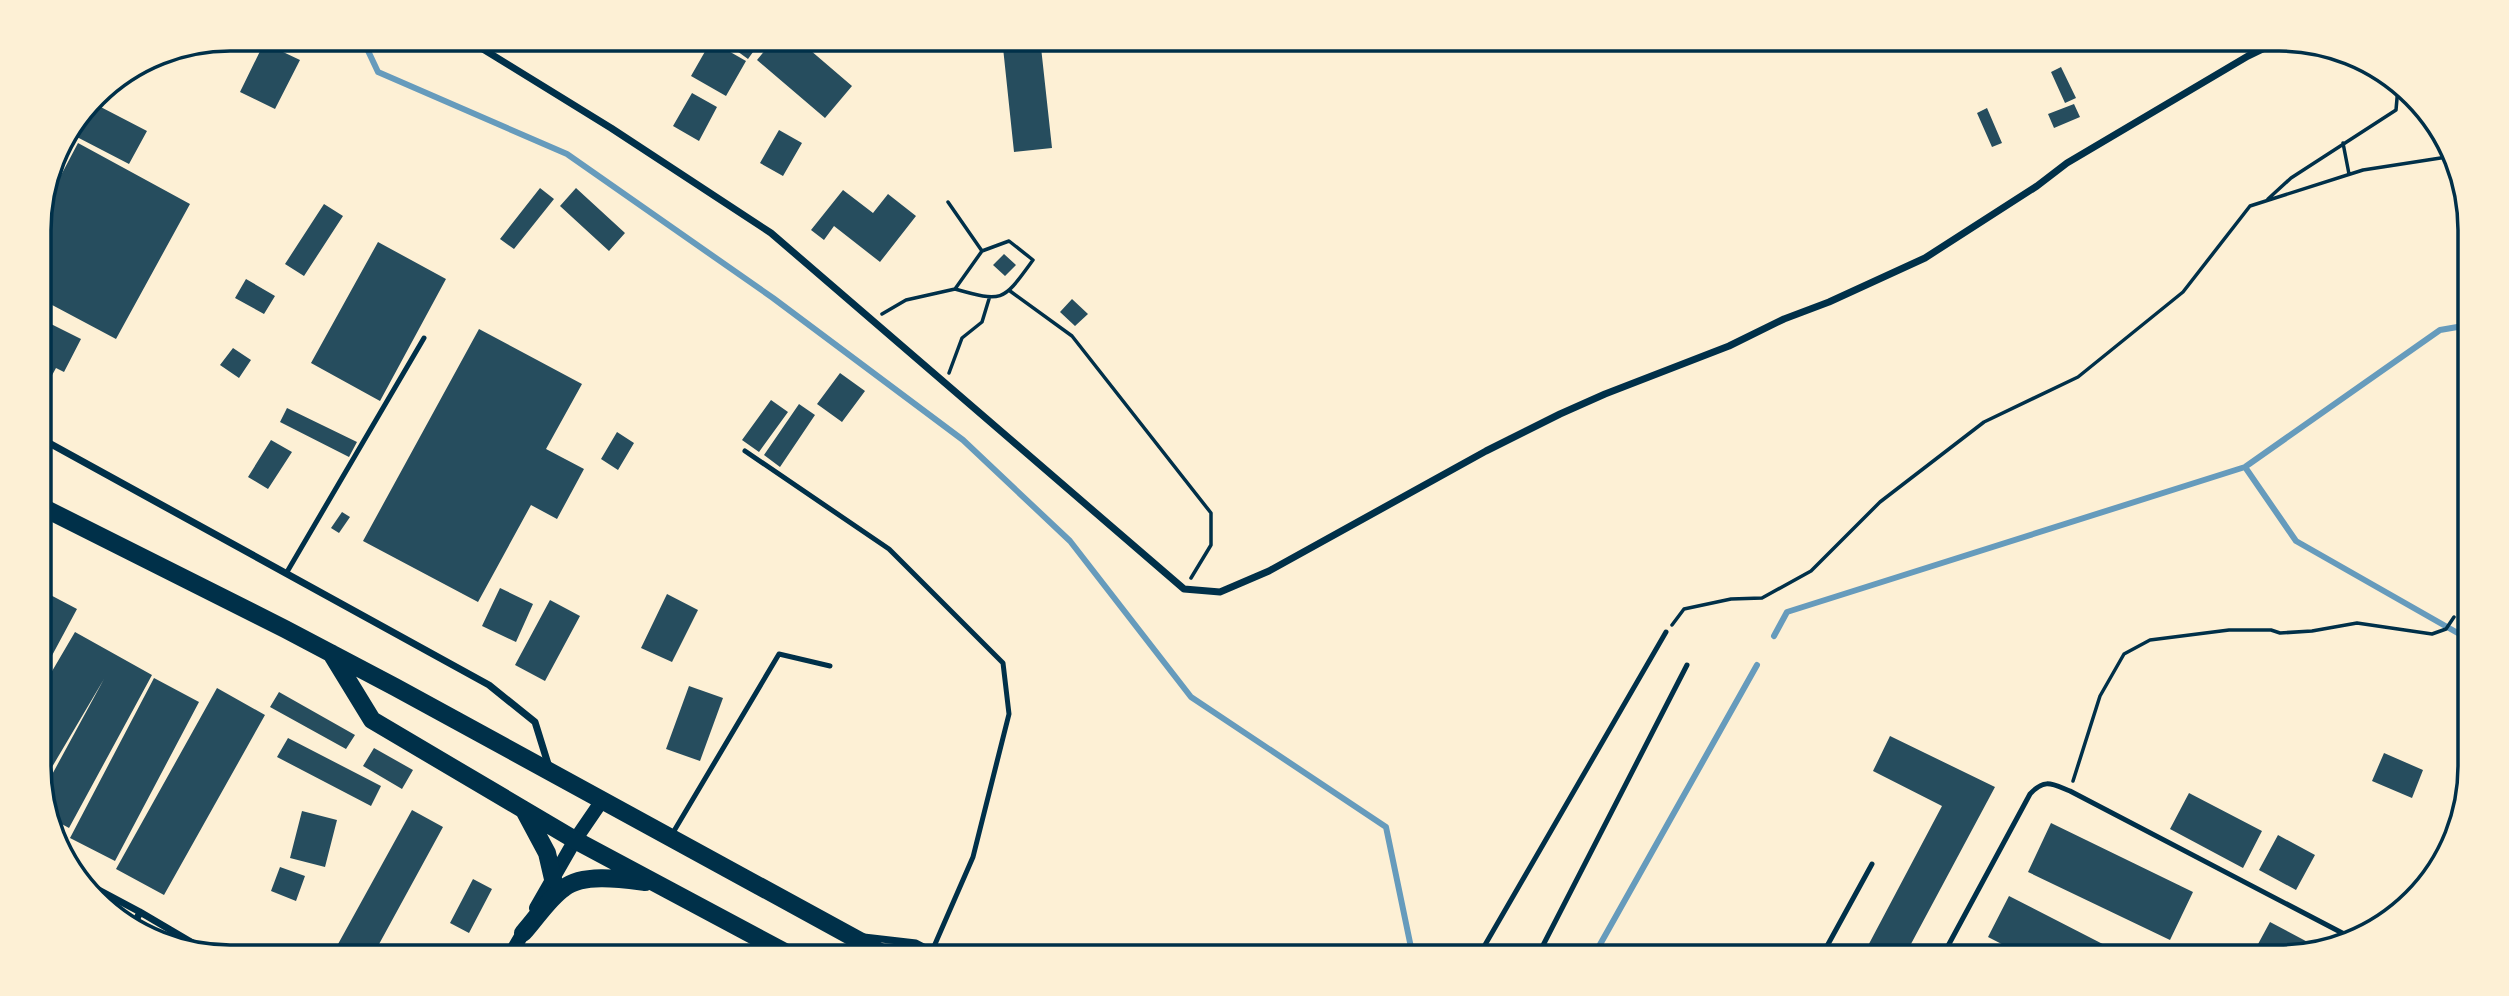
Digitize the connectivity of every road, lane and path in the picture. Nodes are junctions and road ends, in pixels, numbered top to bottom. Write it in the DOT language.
graph roads {
  1 [pos="486,51"];
  2 [pos="2258,51"];
  3 [pos="2397,95"];
  4 [pos="2343,143"];
  5 [pos="2443,158"];
  6 [pos="2349,174"];
  7 [pos="2267,201"];
  8 [pos="948,202"];
  9 [pos="982,251"];
  10 [pos="955,289"];
  11 [pos="1010,291"];
  12 [pos="989,298"];
  13 [pos="871,320"];
  14 [pos="424,338"];
  15 [pos="946,382"];
  16 [pos="51,444"];
  17 [pos="744,451"];
  18 [pos="51,512"];
  19 [pos="287,572"];
  20 [pos="1184,589"];
  21 [pos="2454,617"];
  22 [pos="1666,632"];
  23 [pos="331,653"];
  24 [pos="830,666"];
  25 [pos="1687,666"];
  26 [pos="551,774"];
  27 [pos="2070,791"];
  28 [pos="601,802"];
  29 [pos="524,810"];
  30 [pos="575,839"];
  31 [pos="670,839"];
  32 [pos="1872,864"];
  33 [pos="553,879"];
  34 [pos="659,884"];
  35 [pos="104,893"];
  36 [pos="140,912"];
  37 [pos="137,919"];
  38 [pos="523,933"];
  39 [pos="2343,933"];
  40 [pos="846,934"];
  41 [pos="188,940"];
  42 [pos="516,945"];
  43 [pos="772,945"];
  44 [pos="867,945"];
  45 [pos="920,945"];
  46 [pos="935,945"];
  47 [pos="1485,945"];
  48 [pos="1543,945"];
  49 [pos="1828,945"];
  50 [pos="1948,945"];
  1 -- 13 [label="street"];
  2 -- 20 [label="street"];
  3 -- 4 [label="path"];
  4 -- 6 [label="path"];
  4 -- 7 [label="path"];
  5 -- 6 [label="path"];
  6 -- 7 [label="path"];
  7 -- 22 [label="path"];
  8 -- 9 [label="path"];
  9 -- 10 [label="path"];
  9 -- 11 [label="path"];
  10 -- 12 [label="path"];
  10 -- 13 [label="path"];
  11 -- 12 [label="path"];
  11 -- 20 [label="path"];
  12 -- 15 [label="path"];
  13 -- 15 [label="street"];
  14 -- 19 [label="lane"];
  15 -- 20 [label="street"];
  16 -- 19 [label="street"];
  17 -- 46 [label="lane"];
  18 -- 23 [label="highway"];
  19 -- 26 [label="street"];
  21 -- 27 [label="path"];
  22 -- 47 [label="lane"];
  23 -- 26 [label="highway"];
  23 -- 29 [label="highway"];
  24 -- 31 [label="lane"];
  25 -- 48 [label="lane"];
  26 -- 28 [label="highway"];
  27 -- 39 [label="lane"];
  27 -- 50 [label="lane"];
  28 -- 30 [label="main road"];
  28 -- 31 [label="highway"];
  29 -- 30 [label="highway"];
  29 -- 33 [label="highway"];
  30 -- 33 [label="main road"];
  30 -- 34 [label="highway"];
  31 -- 40 [label="highway"];
  32 -- 49 [label="lane"];
  33 -- 38 [label="main road"];
  34 -- 38 [label="highway"];
  34 -- 43 [label="highway"];
  35 -- 36 [label="street"];
  36 -- 37 [label="street"];
  36 -- 41 [label="street"];
  38 -- 42 [label="main road"];
  40 -- 44 [label="highway"];
  40 -- 45 [label="street"];
}
